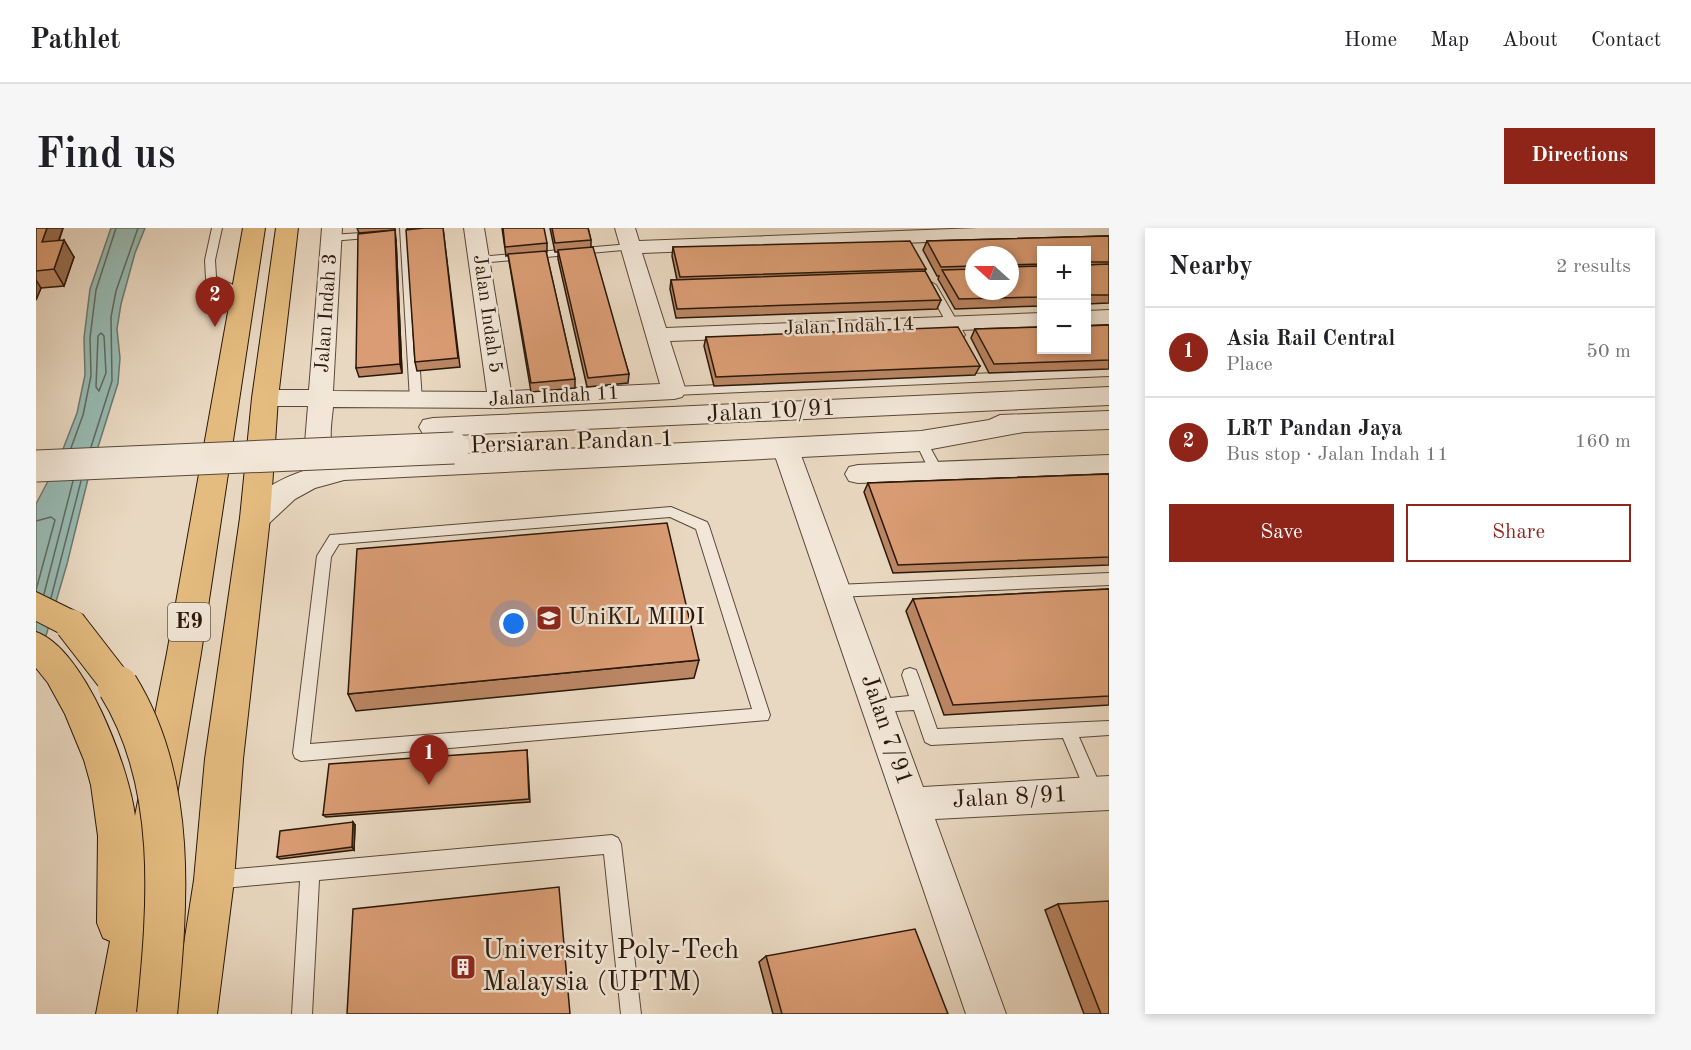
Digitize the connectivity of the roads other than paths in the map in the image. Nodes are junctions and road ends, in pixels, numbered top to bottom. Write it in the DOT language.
graph roads {
  1 [pos="217,228"];
  2 [pos="254,228"];
  3 [pos="287,228"];
  4 [pos="474,228"];
  5 [pos="1109,229"];
  6 [pos="401,232"];
  7 [pos="332,233"];
  8 [pos="627,238"];
  9 [pos="479,260"];
  10 [pos="926,275"];
  11 [pos="242,293"];
  12 [pos="1109,317"];
  13 [pos="1091,318"];
  14 [pos="1037,321"];
  15 [pos="958,332"];
  16 [pos="656,335"];
  17 [pos="1109,372"];
  18 [pos="674,391"];
  19 [pos="1109,396"];
  20 [pos="265,398"];
  21 [pos="321,398"];
  22 [pos="416,400"];
  23 [pos="500,400"];
  24 [pos="1109,420"];
  25 [pos="1021,423"];
  26 [pos="921,441"];
  27 [pos="36,446"];
  28 [pos="785,447"];
  29 [pos="1109,464"];
  30 [pos="36,466"];
  31 [pos="344,470"];
  32 [pos="936,471"];
  33 [pos="858,474"];
  34 [pos="255,518"];
  35 [pos="1109,579"];
  36 [pos="836,591"];
  37 [pos="36,605"];
  38 [pos="36,646"];
  39 [pos="910,675"];
  40 [pos="919,702"];
  41 [pos="877,705"];
  42 [pos="762,714"];
  43 [pos="1109,728"];
  44 [pos="1068,730"];
  45 [pos="1102,793"];
  46 [pos="911,804"];
  47 [pos="310,871"];
  48 [pos="214,880"];
  49 [pos="109,1014"];
  50 [pos="118,1014"];
  51 [pos="157,1014"];
  52 [pos="195,1014"];
  53 [pos="302,1014"];
  54 [pos="631,1014"];
  55 [pos="986,1014"];
  1 -- 11 [label="lane"];
  2 -- 11 [label="highway, E9"];
  3 -- 20 [label="highway, E9"];
  4 -- 9 [label="street, Jalan Indah 5"];
  5 -- 8 [label="street"];
  6 -- 7 [label="lane"];
  6 -- 22 [label="lane"];
  7 -- 21 [label="street, Jalan Indah 3"];
  8 -- 9 [label="lane"];
  8 -- 16 [label="street"];
  9 -- 23 [label="street, Jalan Indah 5"];
  10 -- 15 [label="lane"];
  11 -- 50 [label="highway, E9"];
  12 -- 13 [label="street"];
  14 -- 15 [label="street, Jalan Indah 14"];
  15 -- 16 [label="street, Jalan Indah 14"];
  16 -- 18 [label="street"];
  17 -- 18 [label="lane"];
  18 -- 23 [label="street, Jalan Indah 11"];
  19 -- 27 [label="street, Jalan 10/91"];
  20 -- 21 [label="street, Jalan Indah 11"];
  20 -- 34 [label="highway, E9"];
  21 -- 22 [label="street, Jalan Indah 11"];
  21 -- 31 [label="street, Jalan Indah 3"];
  22 -- 23 [label="street, Jalan Indah 11"];
  24 -- 25 [label="street, Persiaran Pandan 1"];
  25 -- 26 [label="street"];
  25 -- 30 [label="street, Persiaran Pandan 1, bridge"];
  26 -- 28 [label="street"];
  26 -- 32 [label="lane"];
  28 -- 31 [label="street"];
  28 -- 36 [label="street, Jalan 7/91"];
  29 -- 32 [label="street"];
  31 -- 34 [label="street"];
  32 -- 33 [label="street"];
  34 -- 48 [label="highway, E9"];
  35 -- 36 [label="lane"];
  36 -- 41 [label="street, Jalan 7/91"];
  37 -- 51 [label="highway, bridge"];
  38 -- 49 [label="highway"];
  39 -- 40 [label="lane"];
  40 -- 41 [label="lane"];
  40 -- 44 [label="lane"];
  41 -- 46 [label="street, Jalan 7/91"];
  42 -- 42 [label="lane"];
  43 -- 44 [label="lane"];
  44 -- 45 [label="lane"];
  45 -- 46 [label="street, Jalan 8/91"];
  46 -- 55 [label="street, Jalan 7/91"];
  47 -- 48 [label="lane"];
  47 -- 53 [label="lane"];
  47 -- 54 [label="lane"];
  48 -- 52 [label="highway, E9"];
}
